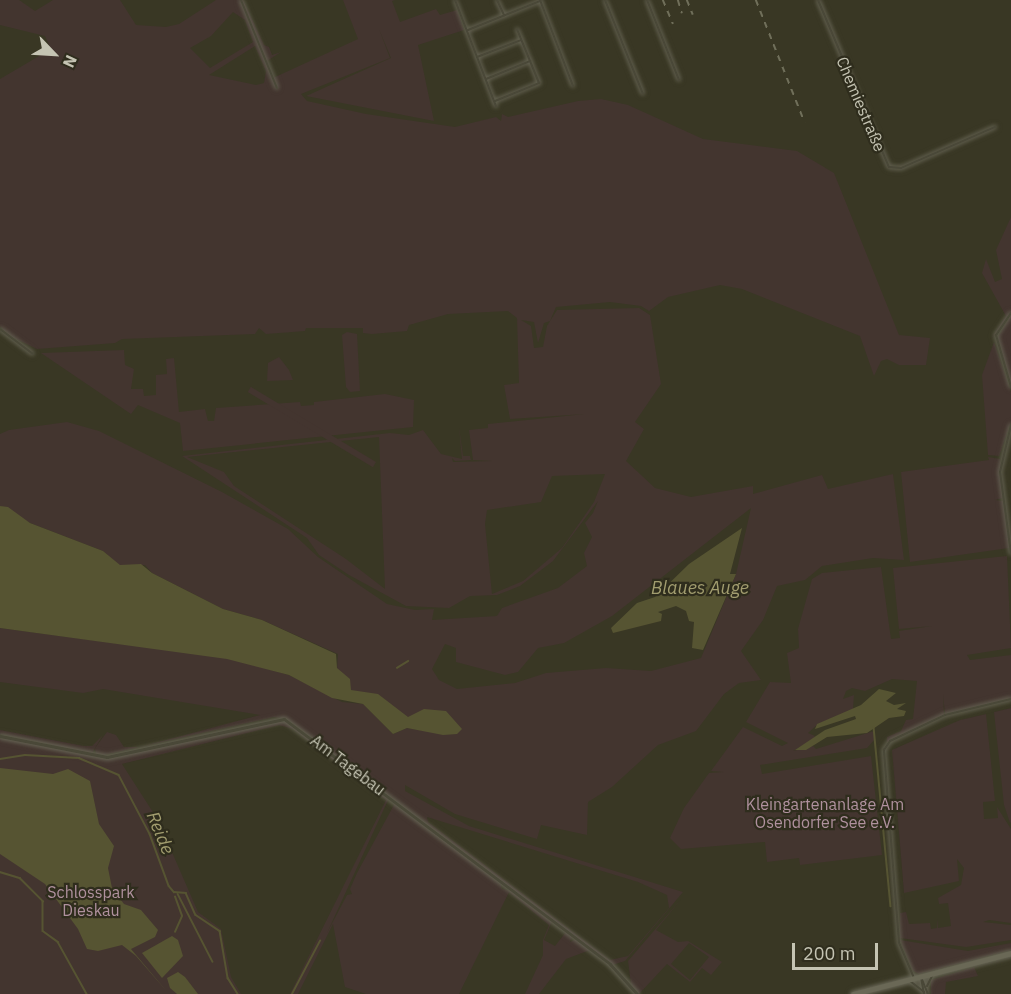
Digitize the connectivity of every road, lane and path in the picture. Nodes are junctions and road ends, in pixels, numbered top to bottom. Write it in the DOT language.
graph roads {
  1 [pos="241,0"];
  2 [pos="455,0"];
  3 [pos="498,0"];
  4 [pos="540,0"];
  5 [pos="605,0"];
  6 [pos="647,0"];
  7 [pos="818,0"];
  8 [pos="504,15"];
  9 [pos="517,29"];
  10 [pos="467,30"];
  11 [pos="521,40"];
  12 [pos="477,57"];
  13 [pos="530,61"];
  14 [pos="486,79"];
  15 [pos="679,80"];
  16 [pos="573,86"];
  17 [pos="277,88"];
  18 [pos="643,94"];
  19 [pos="495,101"];
  20 [pos="496,106"];
  21 [pos="995,127"];
  22 [pos="1011,313"];
  23 [pos="0,329"];
  24 [pos="33,354"];
  25 [pos="1011,387"];
  26 [pos="1011,425"];
  27 [pos="1011,553"];
  28 [pos="1011,699"];
  29 [pos="0,736"];
  30 [pos="1011,953"];
  31 [pos="933,974"];
  32 [pos="918,978"];
  33 [pos="907,981"];
  34 [pos="927,989"];
  35 [pos="925,993"];
  36 [pos="637,994"];
  37 [pos="853,994"];
  1 -- 17 [label="street"];
  2 -- 10 [label="street"];
  3 -- 8 [label="street"];
  4 -- 8 [label="street"];
  4 -- 16 [label="street"];
  5 -- 18 [label="street"];
  6 -- 15 [label="street"];
  7 -- 21 [label="street, Chemiestraße"];
  8 -- 10 [label="street"];
  9 -- 11 [label="street"];
  10 -- 12 [label="street"];
  11 -- 12 [label="street"];
  11 -- 13 [label="street"];
  12 -- 14 [label="street"];
  13 -- 14 [label="street"];
  13 -- 19 [label="street"];
  14 -- 19 [label="street"];
  19 -- 20 [label="street"];
  22 -- 25 [label="street"];
  23 -- 24 [label="street"];
  26 -- 27 [label="street"];
  28 -- 32 [label="street"];
  29 -- 36 [label="street, Am Tagebau"];
  30 -- 31 [label="main road"];
  31 -- 32 [label="main road"];
  31 -- 34 [label="street"];
  32 -- 33 [label="main road"];
  32 -- 34 [label="street"];
  32 -- 35 [label="street"];
  33 -- 35 [label="street"];
  33 -- 37 [label="main road"];
  34 -- 35 [label="street"];
}
